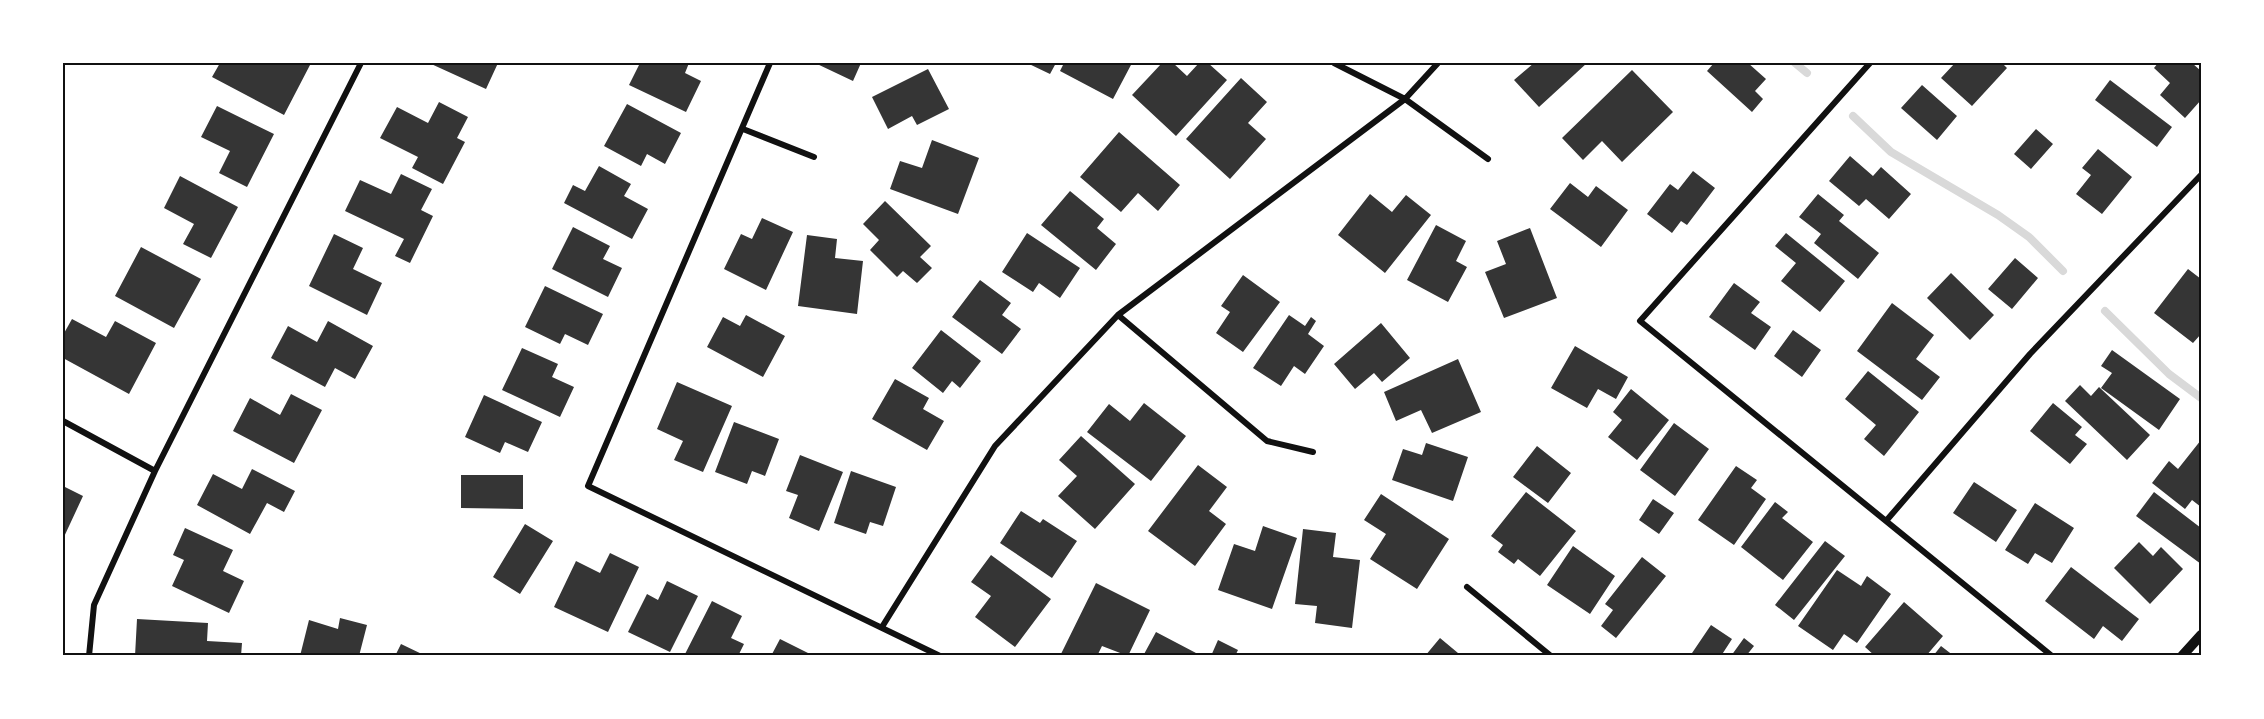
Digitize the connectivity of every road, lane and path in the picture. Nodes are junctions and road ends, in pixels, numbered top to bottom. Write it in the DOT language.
graph roads {
  1 [pos="361,63"];
  2 [pos="770,63"];
  3 [pos="1334,63"];
  4 [pos="1438,63"];
  5 [pos="1870,63"];
  6 [pos="1405,99"];
  7 [pos="743,129"];
  8 [pos="814,158"];
  9 [pos="1488,159"];
  10 [pos="2201,175"];
  11 [pos="1118,315"];
  12 [pos="63,421"];
  13 [pos="1313,452"];
  14 [pos="155,471"];
  15 [pos="1886,521"];
  16 [pos="1467,587"];
  17 [pos="882,627"];
  18 [pos="2201,635"];
  19 [pos="89,656"];
  20 [pos="940,656"];
  21 [pos="1551,656"];
  22 [pos="2052,656"];
  23 [pos="2182,656"];
  1 -- 14 [label="street"];
  2 -- 7 [label="street"];
  3 -- 6 [label="street"];
  4 -- 6 [label="street"];
  5 -- 15 [label="street"];
  6 -- 9 [label="street"];
  6 -- 11 [label="street"];
  7 -- 8 [label="street"];
  7 -- 17 [label="street"];
  10 -- 15 [label="street"];
  11 -- 13 [label="street"];
  11 -- 17 [label="street"];
  12 -- 14 [label="street"];
  14 -- 19 [label="street"];
  15 -- 22 [label="street"];
  16 -- 21 [label="street"];
  17 -- 20 [label="street"];
  18 -- 23 [label="street"];
}
